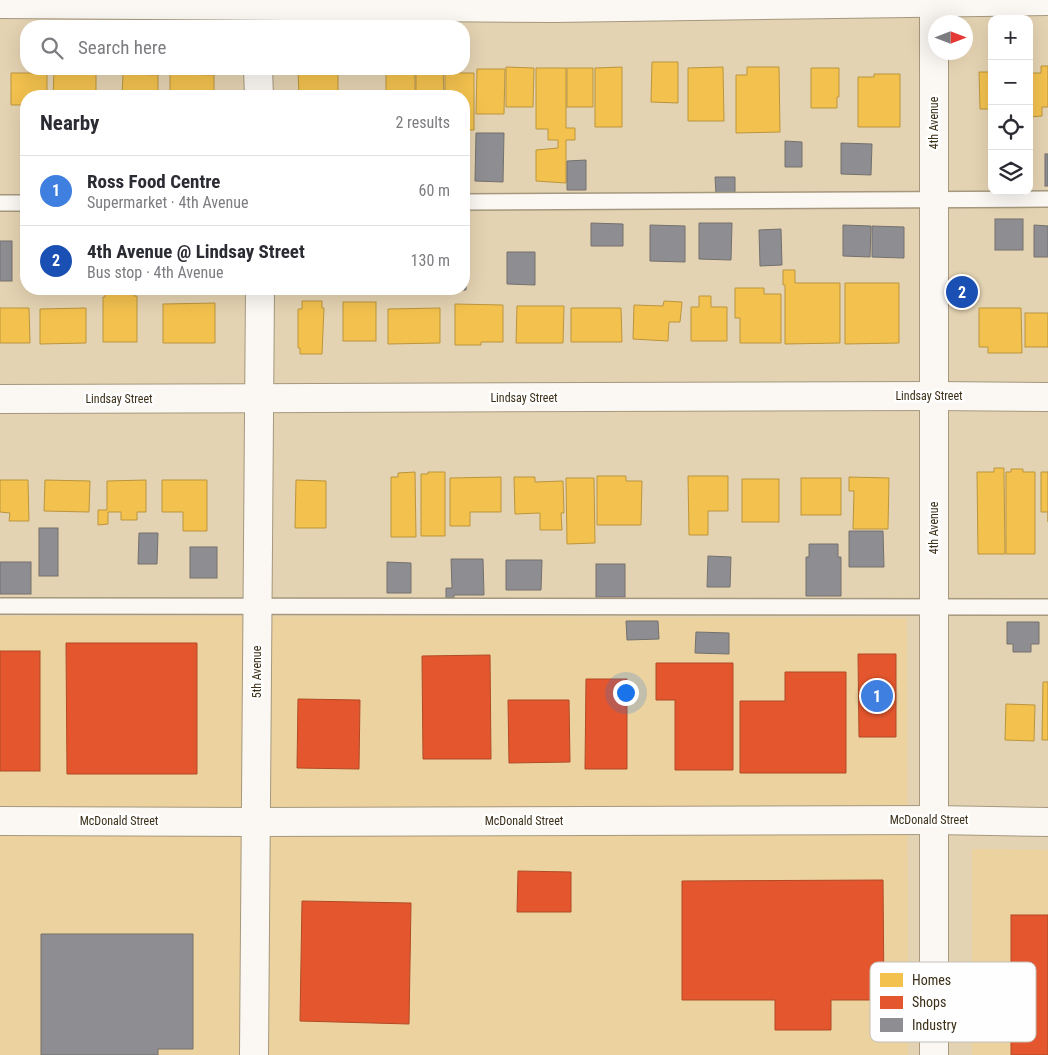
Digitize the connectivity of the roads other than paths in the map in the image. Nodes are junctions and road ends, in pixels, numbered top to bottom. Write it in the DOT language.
graph roads {
  1 [pos="934,1"];
  2 [pos="1048,1"];
  3 [pos="785,2"];
  4 [pos="412,3"];
  5 [pos="0,4"];
  6 [pos="554,4"];
  7 [pos="257,11"];
  8 [pos="258,75"];
  9 [pos="259,90"];
  10 [pos="1048,199"];
  11 [pos="934,200"];
  12 [pos="470,202"];
  13 [pos="0,203"];
  14 [pos="20,203"];
  15 [pos="260,295"];
  16 [pos="934,396"];
  17 [pos="1048,397"];
  18 [pos="0,399"];
  19 [pos="259,399"];
  20 [pos="0,606"];
  21 [pos="257,607"];
  22 [pos="934,607"];
  23 [pos="1048,607"];
  24 [pos="935,820"];
  25 [pos="0,821"];
  26 [pos="256,822"];
  27 [pos="1048,822"];
  28 [pos="934,962"];
  29 [pos="934,1042"];
  30 [pos="254,1055"];
  31 [pos="934,1055"];
  1 -- 2 [label="street"];
  1 -- 3 [label="street"];
  1 -- 11 [label="street, 4th Avenue"];
  3 -- 6 [label="street"];
  4 -- 6 [label="street"];
  4 -- 7 [label="street"];
  5 -- 7 [label="street"];
  8 -- 9 [label="street"];
  10 -- 11 [label="lane"];
  11 -- 12 [label="lane"];
  11 -- 16 [label="street, 4th Avenue"];
  13 -- 14 [label="lane"];
  15 -- 19 [label="street, 5th Avenue"];
  16 -- 17 [label="street, Lindsay Street"];
  16 -- 19 [label="street, Lindsay Street"];
  16 -- 22 [label="street, 4th Avenue"];
  18 -- 19 [label="street, Lindsay Street"];
  19 -- 21 [label="street, 5th Avenue"];
  20 -- 21 [label="lane"];
  21 -- 22 [label="lane"];
  21 -- 26 [label="street, 5th Avenue"];
  22 -- 23 [label="lane"];
  22 -- 24 [label="street, 4th Avenue"];
  24 -- 26 [label="street, McDonald Street"];
  24 -- 27 [label="street, McDonald Street"];
  24 -- 28 [label="street, 4th Avenue"];
  25 -- 26 [label="street, McDonald Street"];
  26 -- 30 [label="street, 5th Avenue"];
  29 -- 31 [label="street, 4th Avenue"];
}
